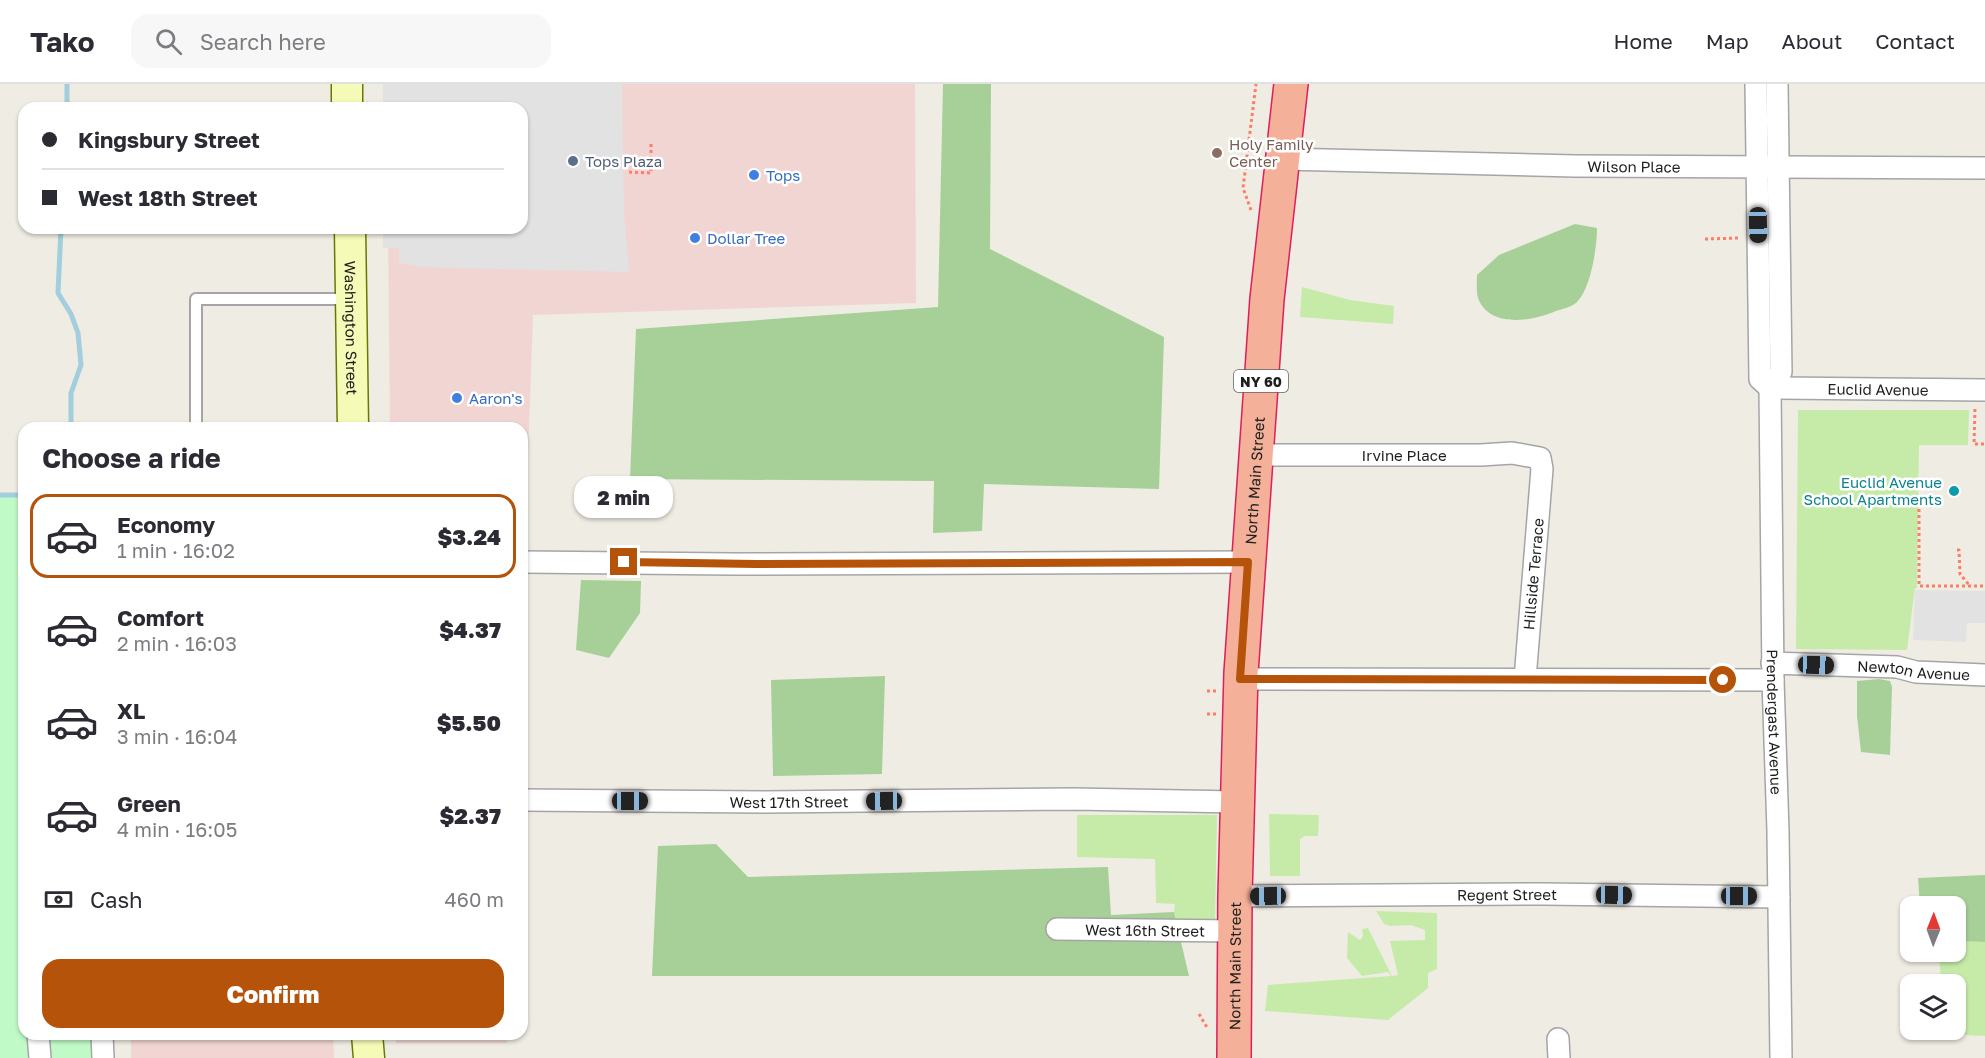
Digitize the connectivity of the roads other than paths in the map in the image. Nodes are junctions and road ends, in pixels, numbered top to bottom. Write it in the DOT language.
graph roads {
  1 [pos="346,84"];
  2 [pos="1291,84"];
  3 [pos="1756,84"];
  4 [pos="1778,84"];
  5 [pos="347,102"];
  6 [pos="1283,159"];
  7 [pos="1757,166"];
  8 [pos="1779,166"];
  9 [pos="1985,168"];
  10 [pos="350,234"];
  11 [pos="351,298"];
  12 [pos="1770,388"];
  13 [pos="1980,399"];
  14 [pos="196,422"];
  15 [pos="353,422"];
  16 [pos="1256,455"];
  17 [pos="1542,469"];
  18 [pos="528,562"];
  19 [pos="1248,562"];
  20 [pos="1772,671"];
  21 [pos="1985,675"];
  22 [pos="1240,679"];
  23 [pos="1525,679"];
  24 [pos="528,800"];
  25 [pos="1237,802"];
  26 [pos="1235,896"];
  27 [pos="1779,897"];
  28 [pos="1057,929"];
  29 [pos="1235,931"];
  30 [pos="38,1040"];
  31 [pos="102,1040"];
  32 [pos="368,1040"];
  33 [pos="40,1058"];
  34 [pos="103,1058"];
  35 [pos="369,1058"];
  36 [pos="1234,1058"];
  37 [pos="1781,1058"];
  1 -- 5 [label="main road"];
  2 -- 6 [label="highway, North Main Street / NY 60"];
  3 -- 7 [label="street"];
  4 -- 8 [label="street"];
  6 -- 7 [label="street, Wilson Place"];
  6 -- 16 [label="highway, North Main Street / NY 60"];
  7 -- 8 [label="street, Wilson Place"];
  7 -- 12 [label="street"];
  8 -- 9 [label="street, Wilson Place"];
  8 -- 12 [label="street"];
  10 -- 11 [label="main road, Washington Street"];
  11 -- 14 [label="lane"];
  11 -- 15 [label="main road, Washington Street"];
  12 -- 13 [label="street, Euclid Avenue"];
  12 -- 20 [label="street, Prendergast Avenue"];
  16 -- 17 [label="street, Irvine Place"];
  16 -- 19 [label="highway, North Main Street / NY 60"];
  17 -- 23 [label="street, Hillside Terrace"];
  18 -- 19 [label="street"];
  19 -- 22 [label="highway, North Main Street / NY 60"];
  20 -- 21 [label="street, Newton Avenue"];
  20 -- 23 [label="street, Newton Avenue"];
  20 -- 27 [label="street, Prendergast Avenue"];
  22 -- 23 [label="street, Newton Avenue"];
  22 -- 25 [label="highway, North Main Street / NY 60"];
  24 -- 25 [label="street, West 17th Street"];
  25 -- 26 [label="highway, North Main Street / NY 60"];
  26 -- 27 [label="street, Regent Street"];
  26 -- 29 [label="highway, North Main Street / NY 60"];
  27 -- 37 [label="street, Prendergast Avenue"];
  28 -- 29 [label="street, West 16th Street"];
  29 -- 36 [label="highway, North Main Street / NY 60"];
  30 -- 33 [label="street"];
  31 -- 34 [label="street"];
  32 -- 35 [label="main road"];
}
